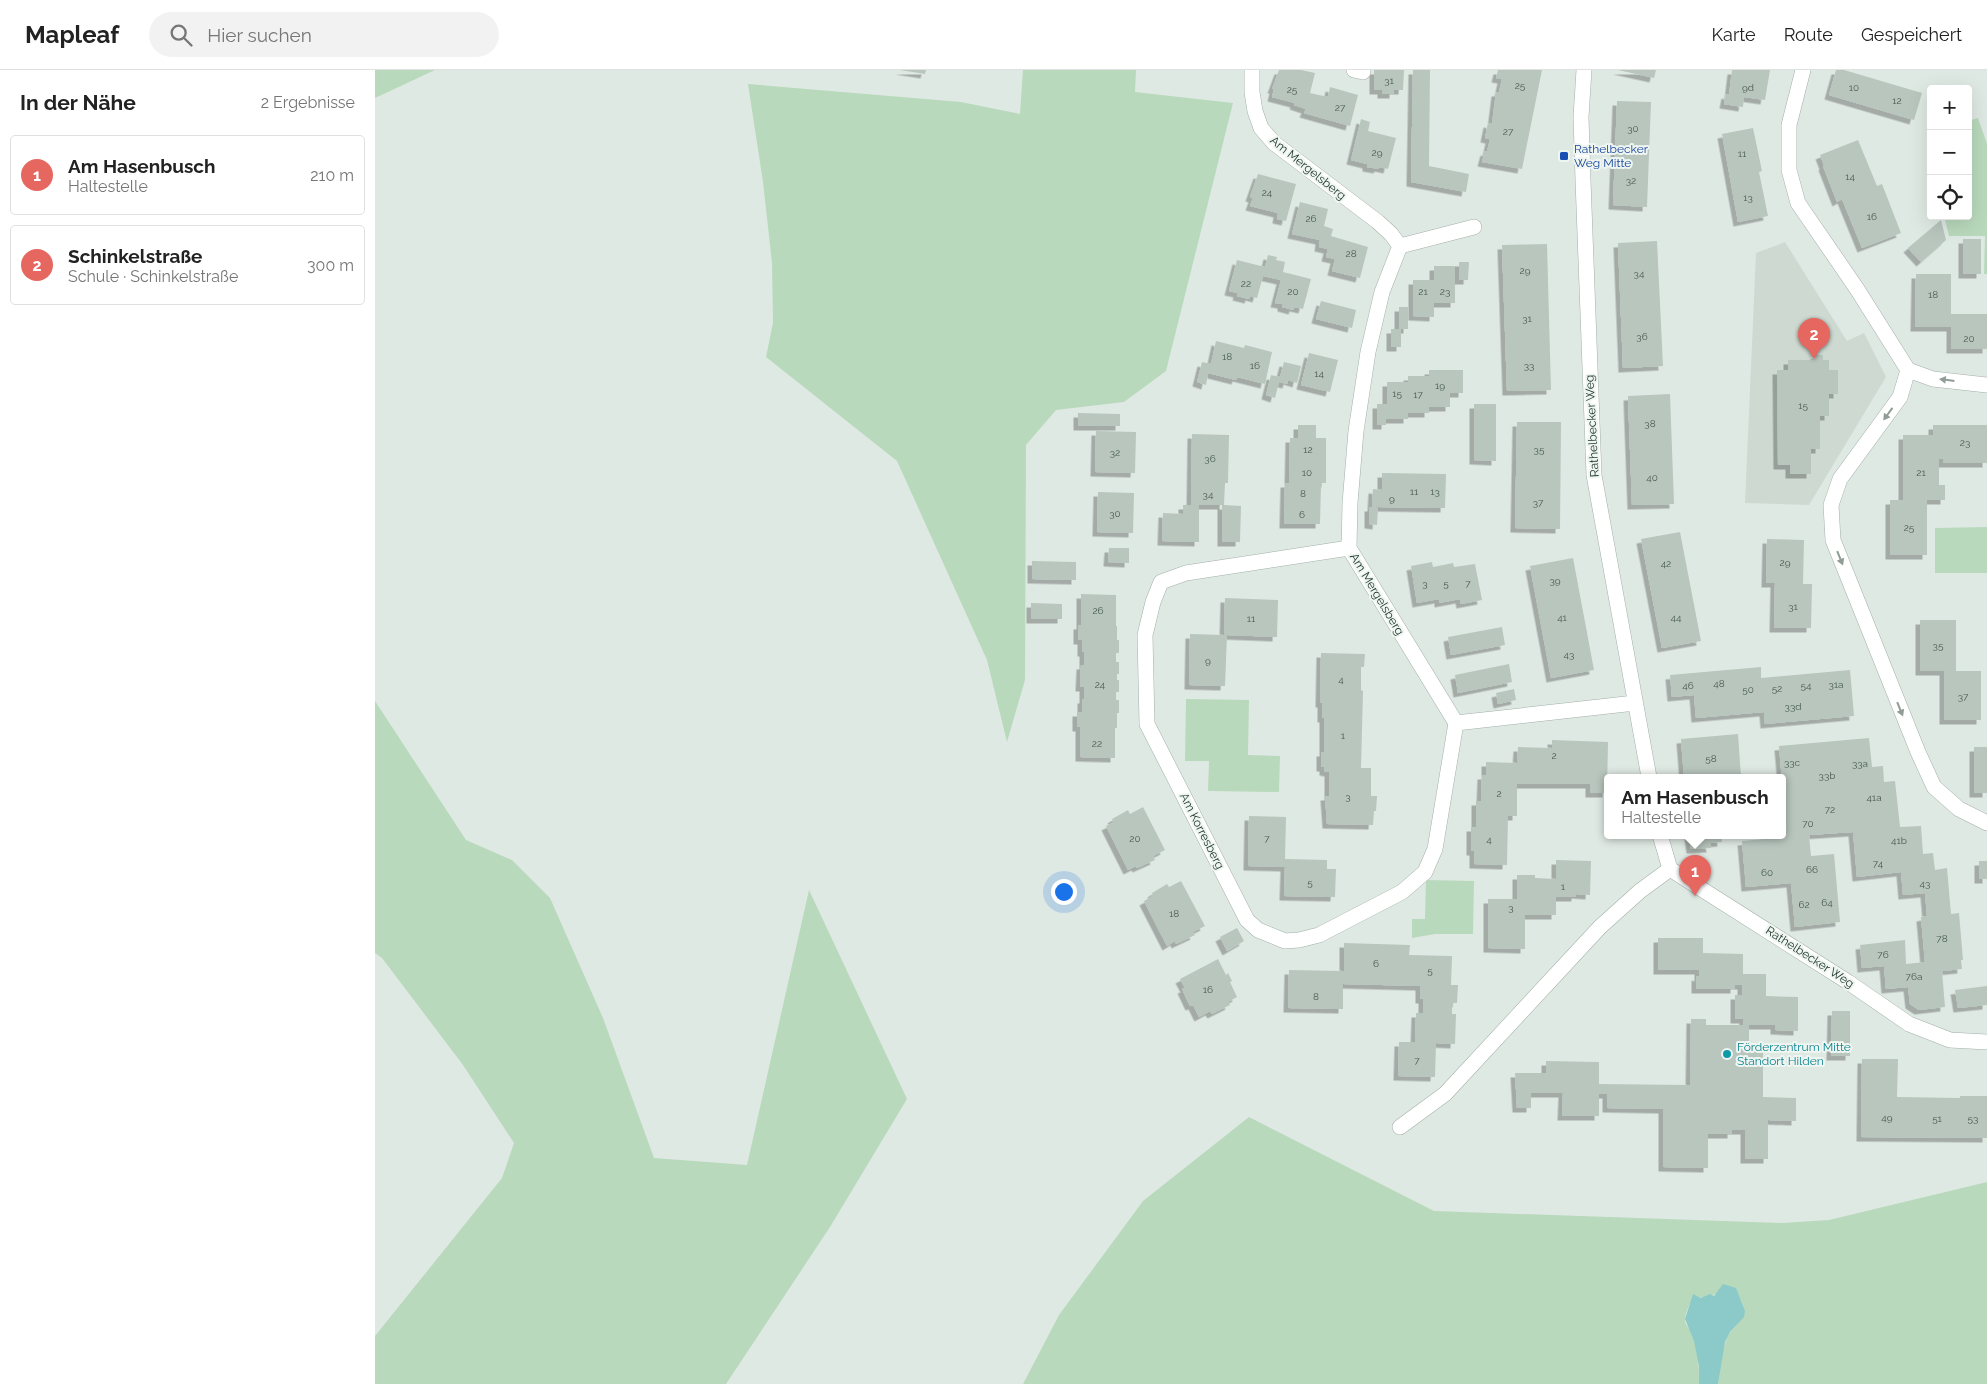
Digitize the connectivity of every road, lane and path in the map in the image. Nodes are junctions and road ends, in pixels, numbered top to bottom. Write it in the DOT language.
graph roads {
  1 [pos="1252,70"];
  2 [pos="1583,70"];
  3 [pos="1803,70"];
  4 [pos="1474,227"];
  5 [pos="1400,246"];
  6 [pos="1908,370"];
  7 [pos="1987,386"];
  8 [pos="1349,548"];
  9 [pos="1635,703"];
  10 [pos="1456,722"];
  11 [pos="1648,774"];
  12 [pos="1987,823"];
  13 [pos="1661,839"];
  14 [pos="1670,869"];
  15 [pos="1987,1042"];
  16 [pos="1399,1127"];
  1 -- 5 [label="street, Am Mergelsberg"];
  2 -- 9 [label="street, Rathelbecker Weg"];
  3 -- 6 [label="street"];
  4 -- 5 [label="street"];
  5 -- 8 [label="street, Am Mergelsberg"];
  7 -- 6 [label="street, one-way"];
  6 -- 12 [label="street, one-way"];
  8 -- 10 [label="street, Am Mergelsberg"];
  8 -- 10 [label="street, Am Korresberg"];
  9 -- 10 [label="street"];
  9 -- 11 [label="street, Rathelbecker Weg"];
  13 -- 14 [label="street"];
  14 -- 15 [label="street, Rathelbecker Weg"];
  14 -- 16 [label="street"];
}
